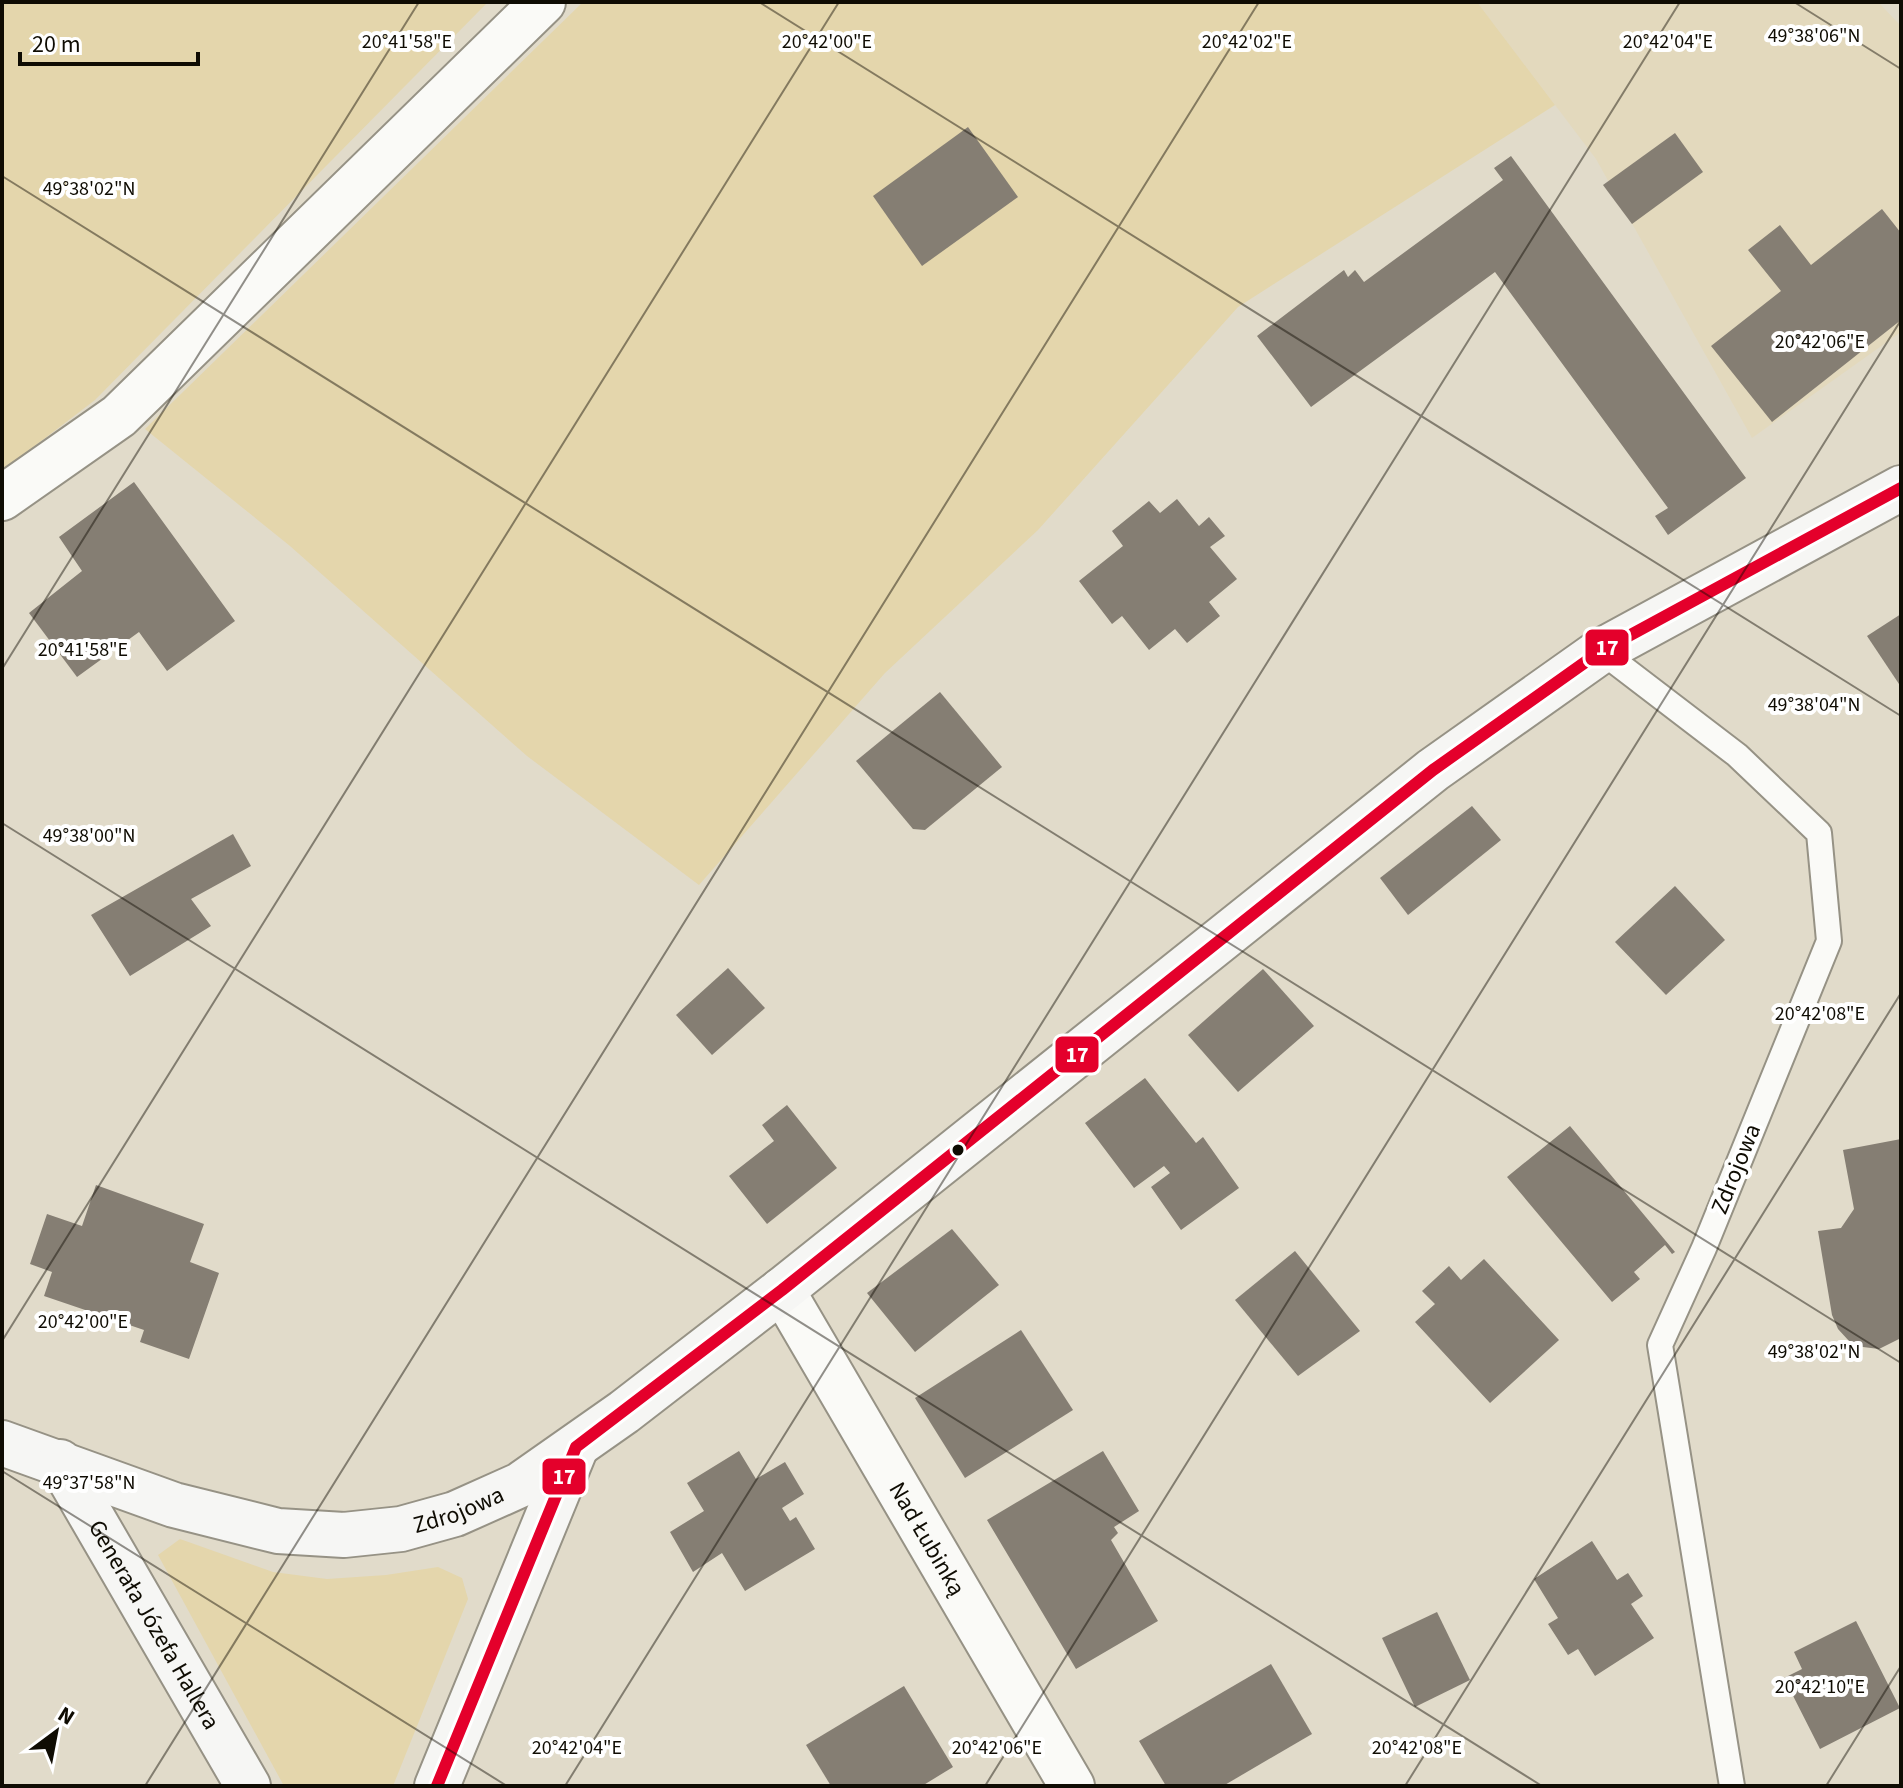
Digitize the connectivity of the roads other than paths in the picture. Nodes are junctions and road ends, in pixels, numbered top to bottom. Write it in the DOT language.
graph roads {
  1 [pos="543,2"];
  2 [pos="1901,488"];
  3 [pos="2,498"];
  4 [pos="1601,651"];
  5 [pos="782,1290"];
  6 [pos="2,1443"];
  7 [pos="576,1447"];
  8 [pos="60,1462"];
  9 [pos="248,1786"];
  10 [pos="437,1786"];
  11 [pos="1072,1786"];
  12 [pos="1732,1786"];
  1 -- 3 [label="street"];
  2 -- 4 [label="street, Zdrojowa"];
  4 -- 5 [label="street, Zdrojowa"];
  4 -- 12 [label="lane, Zdrojowa"];
  5 -- 7 [label="street, Zdrojowa"];
  5 -- 11 [label="street, Nad Łubinką"];
  6 -- 8 [label="street, Zdrojowa"];
  7 -- 8 [label="street, Zdrojowa"];
  7 -- 10 [label="street"];
  8 -- 9 [label="street, Generała Józefa Hallera"];
}
